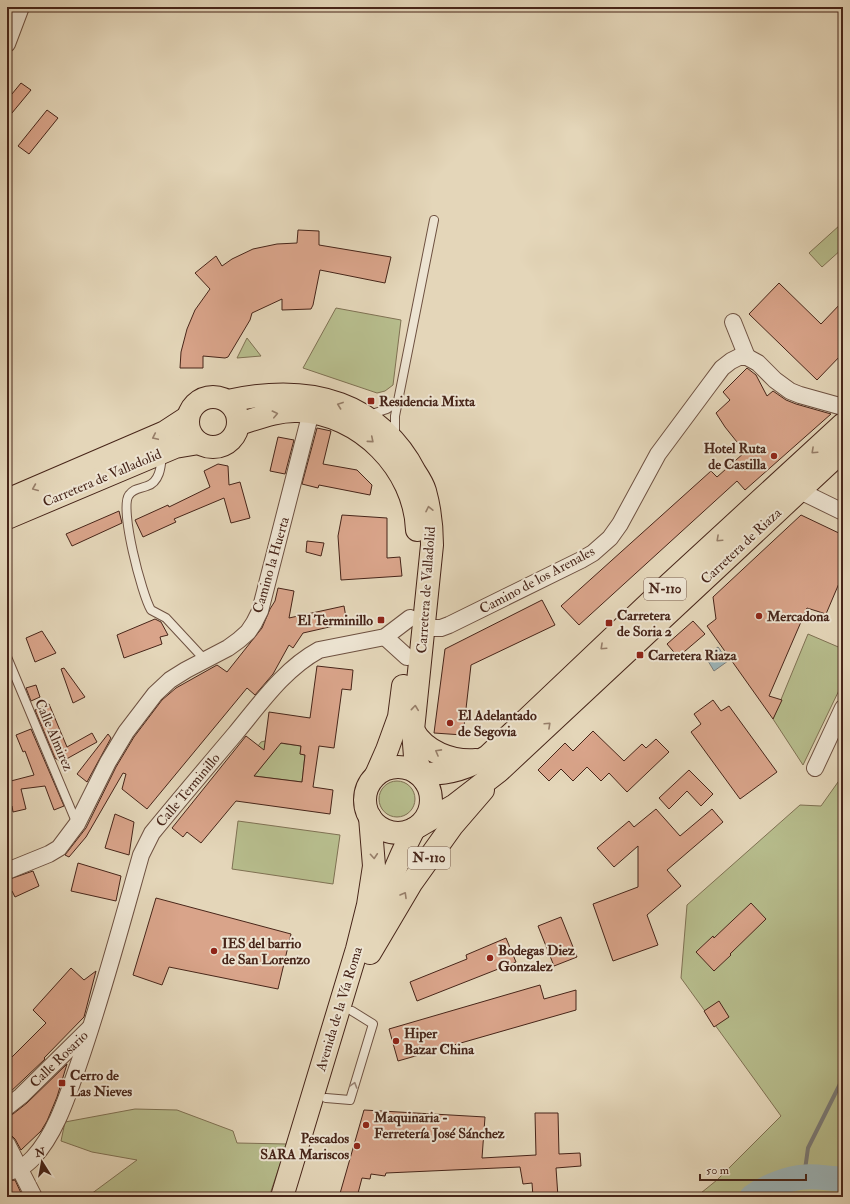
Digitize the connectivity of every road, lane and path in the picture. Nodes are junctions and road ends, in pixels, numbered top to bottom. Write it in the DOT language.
graph roads {
  1 [pos="21,7"];
  2 [pos="7,44"];
  3 [pos="434,220"];
  4 [pos="733,322"];
  5 [pos="747,357"];
  6 [pos="399,401"];
  7 [pos="228,402"];
  8 [pos="843,407"];
  9 [pos="311,412"];
  10 [pos="365,416"];
  11 [pos="188,417"];
  12 [pos="239,424"];
  13 [pos="843,424"];
  14 [pos="396,442"];
  15 [pos="199,443"];
  16 [pos="843,450"];
  17 [pos="162,453"];
  18 [pos="800,491"];
  19 [pos="7,500"];
  20 [pos="843,512"];
  21 [pos="7,518"];
  22 [pos="417,623"];
  23 [pos="385,637"];
  24 [pos="7,657"];
  25 [pos="407,657"];
  26 [pos="205,660"];
  27 [pos="843,708"];
  28 [pos="413,730"];
  29 [pos="494,763"];
  30 [pos="815,768"];
  31 [pos="376,775"];
  32 [pos="421,776"];
  33 [pos="370,817"];
  34 [pos="77,824"];
  35 [pos="416,827"];
  36 [pos="7,871"];
  37 [pos="370,953"];
  38 [pos="92,1027"];
  39 [pos="7,1107"];
  40 [pos="7,1144"];
  41 [pos="14,1171"];
  42 [pos="34,1197"];
  43 [pos="282,1197"];
  44 [pos="296,1197"];
  1 -- 2 [label="street"];
  3 -- 6 [label="lane"];
  4 -- 5 [label="street"];
  5 -- 8 [label="street"];
  5 -- 22 [label="street, Camino de los Arenales"];
  6 -- 10 [label="lane"];
  6 -- 14 [label="lane"];
  10 -- 7 [label="main road, Carretera de Valladolid, one-way"];
  7 -- 11 [label="main road"];
  7 -- 12 [label="main road"];
  12 -- 9 [label="main road, Carretera de Valladolid, one-way"];
  9 -- 22 [label="main road, Carretera de Valladolid, one-way"];
  9 -- 26 [label="street, Camino la Huerta"];
  10 -- 14 [label="main road, Carretera de Valladolid"];
  11 -- 15 [label="main road"];
  11 -- 19 [label="main road, Carretera de Valladolid, one-way"];
  12 -- 15 [label="main road"];
  13 -- 29 [label="main road, Carretera de Riaza / N-110, one-way"];
  22 -- 14 [label="main road, Carretera de Valladolid, one-way"];
  15 -- 17 [label="main road, Carretera de Valladolid"];
  16 -- 18 [label="main road, Carretera de Riaza / N-110"];
  17 -- 21 [label="main road, Carretera de Valladolid"];
  17 -- 26 [label="lane"];
  18 -- 20 [label="street"];
  29 -- 18 [label="main road, Carretera de Riaza / N-110, one-way"];
  22 -- 23 [label="street, Calle Terminillo"];
  22 -- 25 [label="main road, Carretera de Valladolid"];
  28 -- 22 [label="main road, Carretera de Valladolid, one-way"];
  23 -- 25 [label="street"];
  23 -- 38 [label="street, Calle Terminillo"];
  24 -- 34 [label="lane, Calle Almirez"];
  25 -- 31 [label="main road, Carretera de Valladolid"];
  26 -- 34 [label="street, Camino la Huerta"];
  27 -- 30 [label="street"];
  29 -- 28 [label="main road, one-way"];
  28 -- 32 [label="main road, Carretera de Valladolid"];
  29 -- 32 [label="main road, Carretera de Riaza / N-110"];
  29 -- 35 [label="main road, Carretera de Riaza / N-110"];
  37 -- 29 [label="main road, Avenida de la Vía Roma / N-110, one-way"];
  31 -- 32 [label="main road"];
  31 -- 33 [label="main road"];
  32 -- 35 [label="main road"];
  33 -- 35 [label="main road"];
  33 -- 43 [label="main road, Avenida de la Vía Roma, one-way"];
  34 -- 36 [label="street, Camino la Huerta"];
  35 -- 37 [label="main road, Avenida de la Vía Roma"];
  44 -- 37 [label="main road, Avenida de la Vía Roma, one-way"];
  38 -- 39 [label="street, Calle Rosario"];
  38 -- 41 [label="street, Calle Terminillo"];
  40 -- 41 [label="street"];
  41 -- 42 [label="street"];
}
